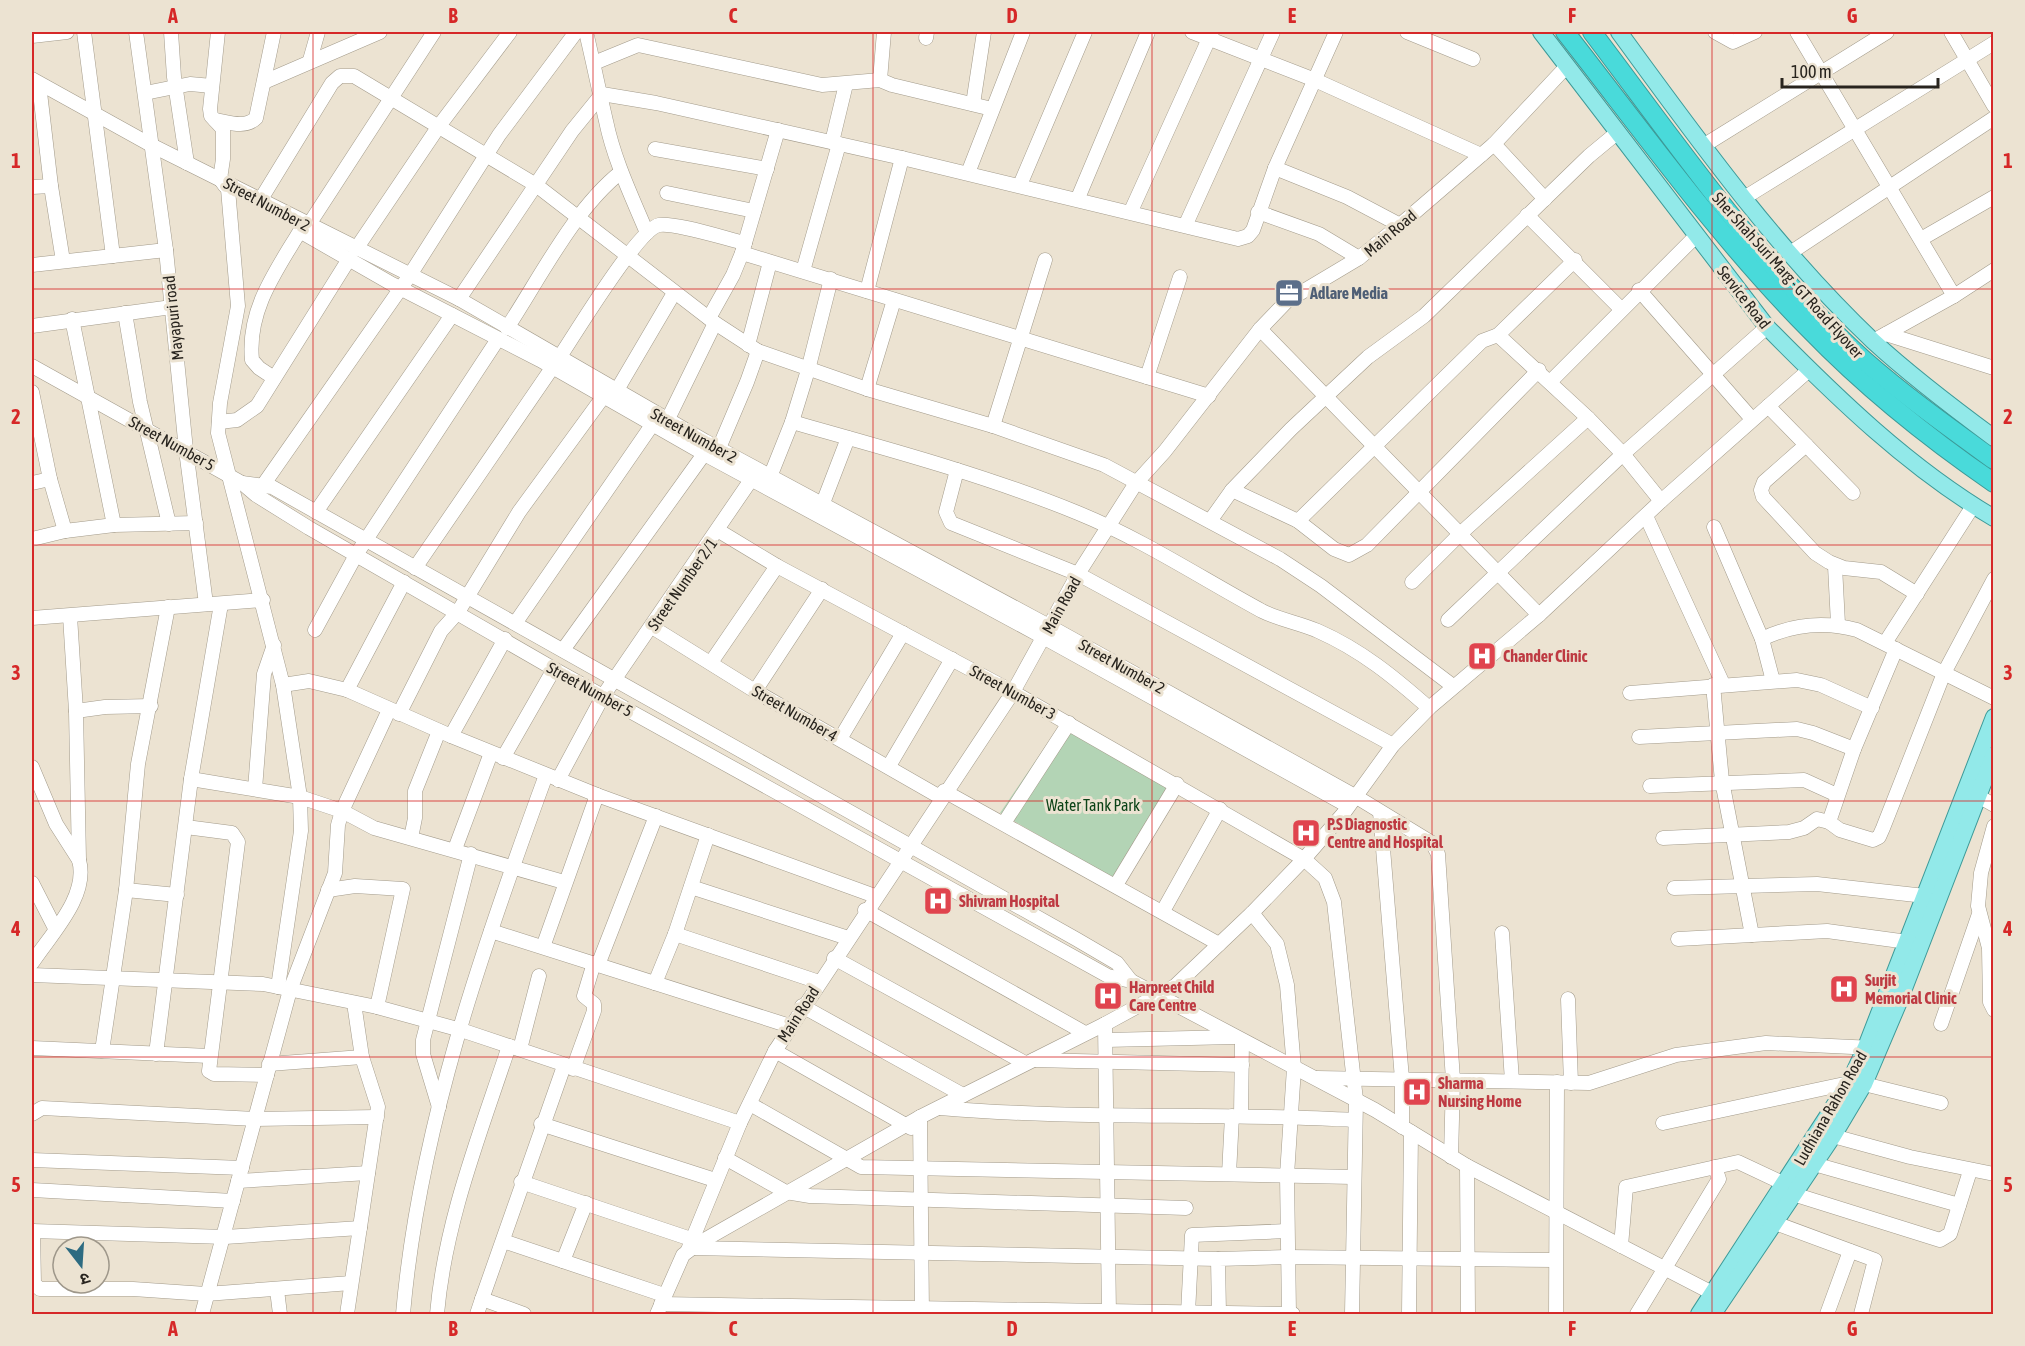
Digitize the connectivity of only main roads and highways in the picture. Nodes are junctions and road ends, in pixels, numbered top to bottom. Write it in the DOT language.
graph roads {
  1 [pos="1541,32"];
  2 [pos="1565,32"];
  3 [pos="1592,32"];
  4 [pos="1618,32"];
  5 [pos="1594,83"];
  6 [pos="1994,438"];
  7 [pos="1994,460"];
  8 [pos="1994,483"];
  9 [pos="1994,519"];
  10 [pos="1994,717"];
  11 [pos="1994,755"];
  12 [pos="1913,943"];
  13 [pos="1856,1083"];
  14 [pos="1789,1189"];
  15 [pos="1718,1297"];
  16 [pos="1699,1314"];
  17 [pos="1713,1314"];
  1 -- 5 [label="main road, Service Road"];
  2 -- 5 [label="highway, Sher Shah Suri Marg - GT Road Flyover"];
  3 -- 7 [label="highway, Sher Shah Suri Marg - GT Road Flyover"];
  4 -- 6 [label="main road"];
  5 -- 8 [label="highway, Sher Shah Suri Marg - GT Road Flyover"];
  5 -- 9 [label="main road, Service Road"];
  10 -- 12 [label="main road, Ludhiana Rahon Road"];
  11 -- 12 [label="main road, Ludhiana Rahon Road"];
  12 -- 13 [label="main road, Ludhiana Rahon Road"];
  13 -- 14 [label="main road, Ludhiana Rahon Road"];
  13 -- 14 [label="main road, Ludhiana Rahon Road"];
  14 -- 15 [label="main road, Ludhiana Rahon Road"];
  14 -- 15 [label="main road, Ludhiana Rahon Road"];
  15 -- 16 [label="main road, Ludhiana Rahon Road"];
  15 -- 17 [label="main road, Ludhiana Rahon Road"];
}
